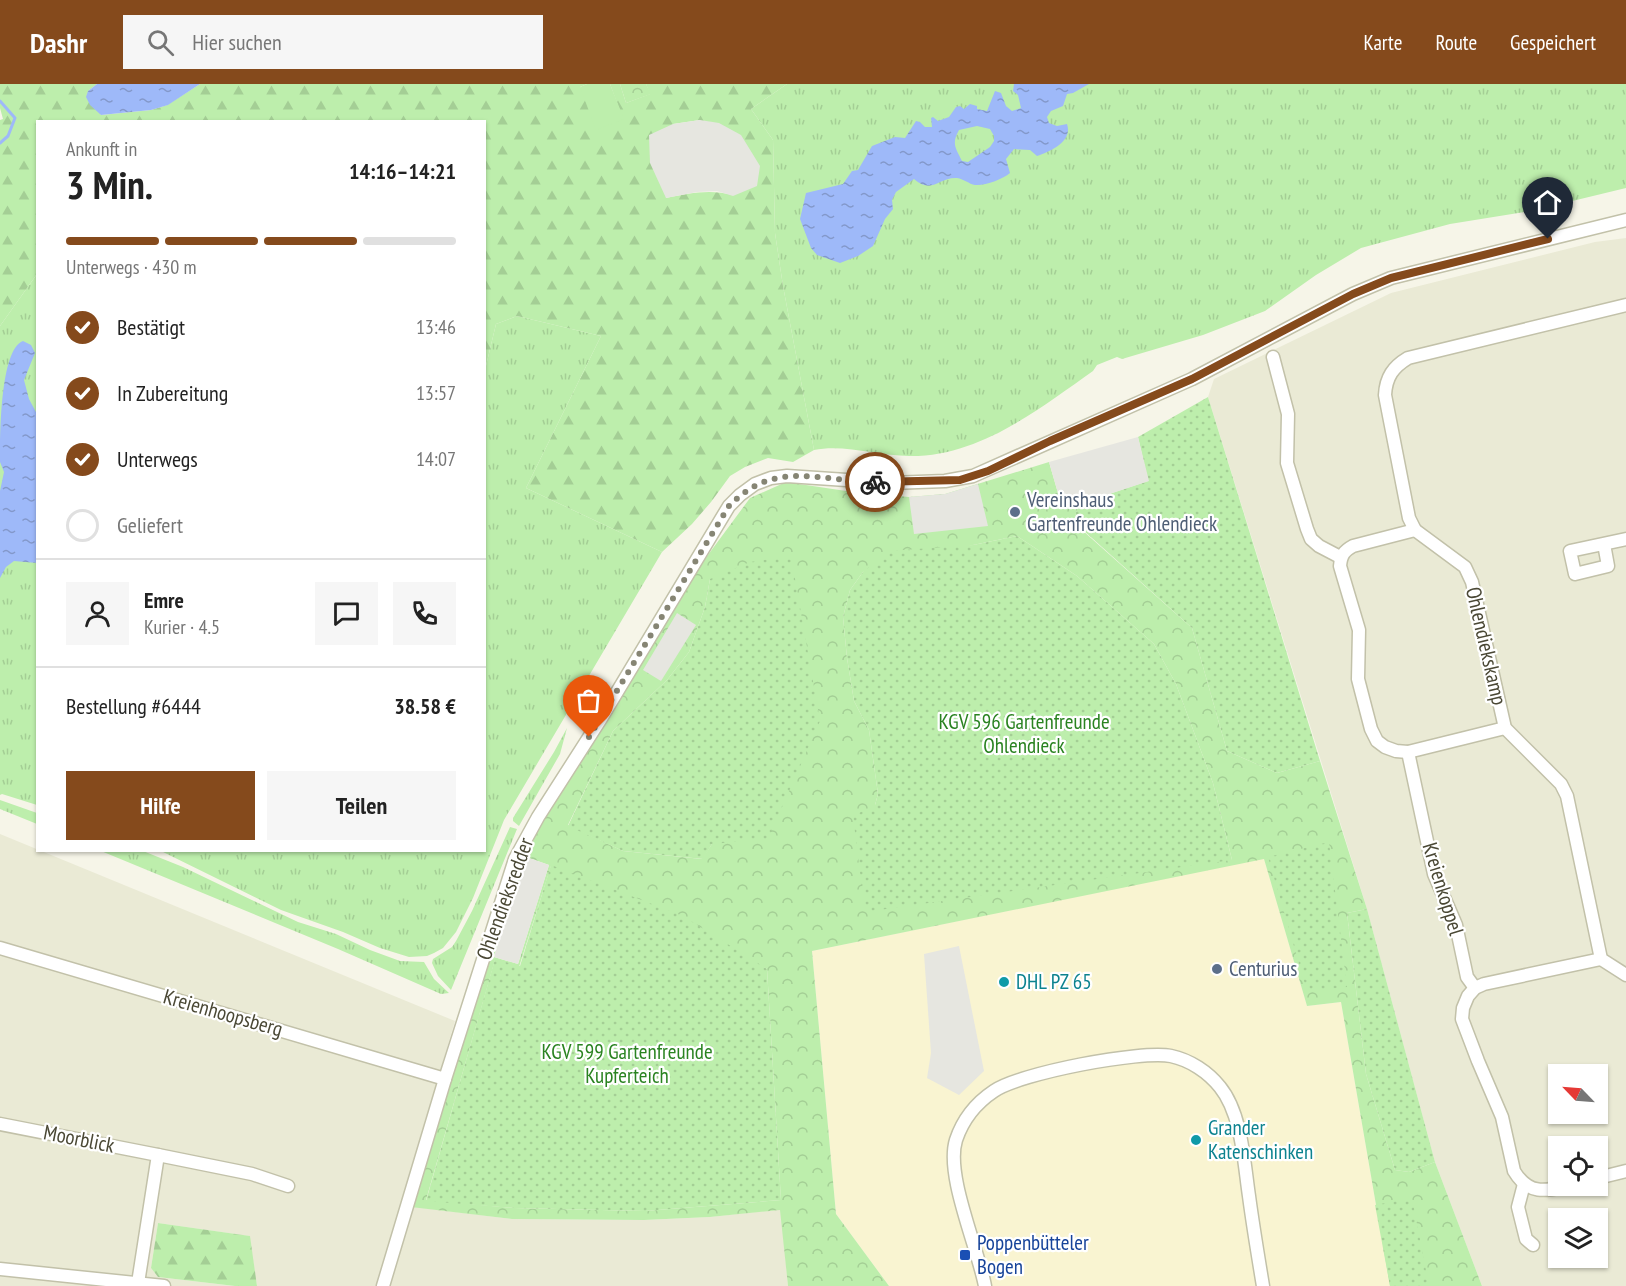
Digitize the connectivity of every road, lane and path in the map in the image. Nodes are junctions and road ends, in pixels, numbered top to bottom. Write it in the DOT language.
graph roads {
  1 [pos="1626,220"];
  2 [pos="1626,306"];
  3 [pos="1273,357"];
  4 [pos="1415,530"];
  5 [pos="1626,539"];
  6 [pos="1604,544"];
  7 [pos="1341,557"];
  8 [pos="1505,728"];
  9 [pos="1408,752"];
  10 [pos="0,948"];
  11 [pos="1600,959"];
  12 [pos="1626,975"];
  13 [pos="1475,988"];
  14 [pos="445,1079"];
  15 [pos="0,1124"];
  16 [pos="158,1155"];
  17 [pos="1626,1171"];
  18 [pos="1608,1176"];
  19 [pos="1524,1184"];
  20 [pos="288,1186"];
  21 [pos="1548,1190"];
  22 [pos="1533,1245"];
  23 [pos="0,1269"];
  24 [pos="138,1283"];
  25 [pos="164,1286"];
  26 [pos="383,1286"];
  27 [pos="985,1286"];
  28 [pos="1263,1286"];
  1 -- 14 [label="street, Ohlendieksredder"];
  2 -- 4 [label="street"];
  3 -- 7 [label="street"];
  4 -- 7 [label="street"];
  4 -- 8 [label="street, Ohlendiekskamp"];
  5 -- 6 [label="street"];
  7 -- 9 [label="street"];
  8 -- 9 [label="street"];
  8 -- 11 [label="street, Ohlendiekskamp"];
  9 -- 13 [label="street, Kreienkoppel"];
  10 -- 14 [label="street, Kreienhoopsberg"];
  11 -- 12 [label="street"];
  11 -- 13 [label="street"];
  13 -- 19 [label="street"];
  14 -- 26 [label="street, Ohlendieksredder"];
  15 -- 16 [label="street, Moorblick"];
  16 -- 20 [label="street, Moorblick"];
  16 -- 24 [label="street"];
  17 -- 18 [label="street"];
  19 -- 21 [label="street"];
  19 -- 22 [label="street"];
  23 -- 24 [label="street"];
  24 -- 25 [label="street"];
  27 -- 28 [label="street"];
}
